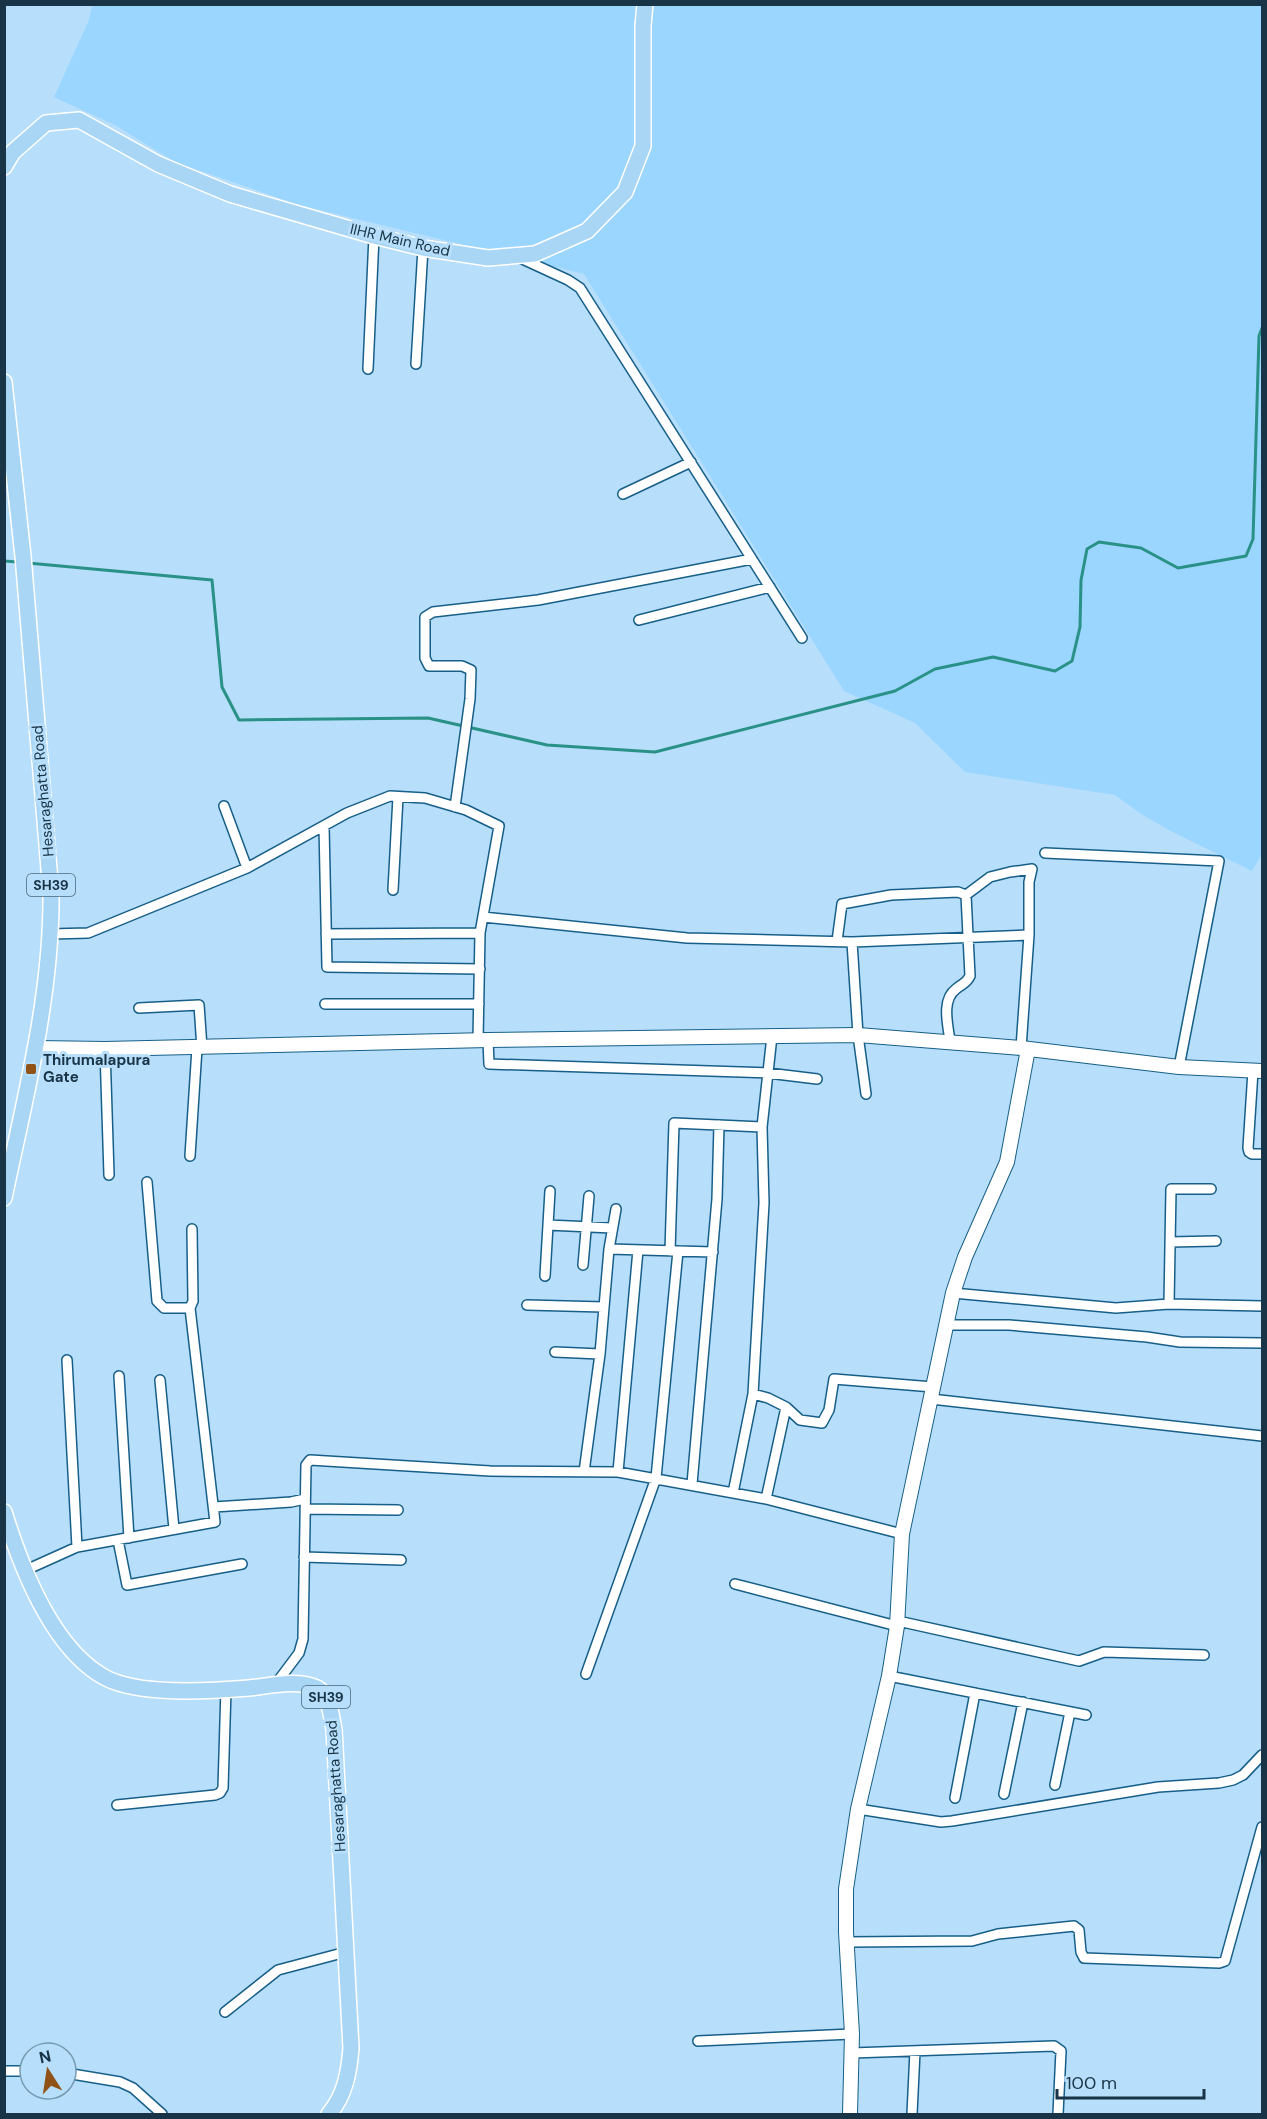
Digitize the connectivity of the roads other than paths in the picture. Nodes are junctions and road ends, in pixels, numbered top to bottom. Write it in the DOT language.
graph roads {
  1 [pos="645,4"];
  2 [pos="4,167"];
  3 [pos="374,236"];
  4 [pos="423,248"];
  5 [pos="516,256"];
  6 [pos="416,364"];
  7 [pos="368,369"];
  8 [pos="5,387"];
  9 [pos="691,462"];
  10 [pos="622,494"];
  11 [pos="752,559"];
  12 [pos="770,587"];
  13 [pos="639,620"];
  14 [pos="802,638"];
  15 [pos="398,797"];
  16 [pos="224,806"];
  17 [pos="455,807"];
  18 [pos="324,826"];
  19 [pos="1045,853"];
  20 [pos="247,868"];
  21 [pos="393,890"];
  22 [pos="966,895"];
  23 [pos="483,917"];
  24 [pos="480,933"];
  25 [pos="51,934"];
  26 [pos="326,934"];
  27 [pos="1029,935"];
  28 [pos="967,936"];
  29 [pos="837,941"];
  30 [pos="852,942"];
  31 [pos="480,969"];
  32 [pos="325,1004"];
  33 [pos="479,1004"];
  34 [pos="139,1008"];
  35 [pos="858,1035"];
  36 [pos="772,1036"];
  37 [pos="483,1040"];
  38 [pos="950,1041"];
  39 [pos="37,1048"];
  40 [pos="200,1048"];
  41 [pos="1024,1048"];
  42 [pos="105,1049"];
  43 [pos="1179,1067"];
  44 [pos="1258,1071"];
  45 [pos="768,1073"];
  46 [pos="817,1079"];
  47 [pos="866,1094"];
  48 [pos="719,1125"];
  49 [pos="762,1127"];
  50 [pos="1263,1154"];
  51 [pos="190,1156"];
  52 [pos="109,1175"];
  53 [pos="147,1182"];
  54 [pos="1211,1189"];
  55 [pos="550,1191"];
  56 [pos="589,1196"];
  57 [pos="4,1198"];
  58 [pos="616,1209"];
  59 [pos="548,1225"];
  60 [pos="586,1227"];
  61 [pos="612,1228"];
  62 [pos="192,1229"];
  63 [pos="1216,1241"];
  64 [pos="1170,1242"];
  65 [pos="609,1249"];
  66 [pos="638,1250"];
  67 [pos="674,1251"];
  68 [pos="713,1252"];
  69 [pos="583,1265"];
  70 [pos="545,1276"];
  71 [pos="953,1293"];
  72 [pos="1169,1304"];
  73 [pos="526,1305"];
  74 [pos="1263,1306"];
  75 [pos="604,1307"];
  76 [pos="190,1308"];
  77 [pos="945,1325"];
  78 [pos="1263,1343"];
  79 [pos="555,1352"];
  80 [pos="600,1354"];
  81 [pos="67,1360"];
  82 [pos="119,1376"];
  83 [pos="160,1380"];
  84 [pos="753,1394"];
  85 [pos="932,1394"];
  86 [pos="786,1407"];
  87 [pos="1263,1436"];
  88 [pos="584,1472"];
  89 [pos="618,1472"];
  90 [pos="656,1478"];
  91 [pos="692,1485"];
  92 [pos="733,1493"];
  93 [pos="766,1499"];
  94 [pos="305,1504"];
  95 [pos="214,1507"];
  96 [pos="398,1510"];
  97 [pos="4,1512"];
  98 [pos="174,1529"];
  99 [pos="902,1534"];
  100 [pos="129,1538"];
  101 [pos="118,1540"];
  102 [pos="77,1547"];
  103 [pos="304,1557"];
  104 [pos="401,1560"];
  105 [pos="242,1564"];
  106 [pos="26,1570"];
  107 [pos="735,1584"];
  108 [pos="898,1623"];
  109 [pos="1204,1655"];
  110 [pos="586,1674"];
  111 [pos="889,1676"];
  112 [pos="275,1685"];
  113 [pos="226,1689"];
  114 [pos="975,1693"];
  115 [pos="1023,1702"];
  116 [pos="1070,1712"];
  117 [pos="1086,1715"];
  118 [pos="1263,1755"];
  119 [pos="1055,1785"];
  120 [pos="1004,1794"];
  121 [pos="954,1798"];
  122 [pos="117,1804"];
  123 [pos="858,1809"];
  124 [pos="1263,1827"];
  125 [pos="847,1942"];
  126 [pos="346,1952"];
  127 [pos="225,2013"];
  128 [pos="852,2034"];
  129 [pos="698,2041"];
  130 [pos="915,2051"];
  131 [pos="852,2053"];
  132 [pos="78,2075"];
  133 [pos="162,2115"];
  134 [pos="329,2115"];
  135 [pos="850,2115"];
  136 [pos="912,2115"];
  137 [pos="1058,2115"];
  1 -- 5 [label="main road, IIHR Main Road"];
  2 -- 3 [label="main road, IIHR Main Road"];
  3 -- 4 [label="main road, IIHR Main Road"];
  3 -- 7 [label="street"];
  4 -- 5 [label="main road, IIHR Main Road"];
  4 -- 6 [label="street"];
  5 -- 9 [label="street"];
  8 -- 25 [label="main road, Hesaraghatta Road / SH39"];
  9 -- 10 [label="street"];
  9 -- 11 [label="street"];
  11 -- 12 [label="street"];
  11 -- 17 [label="street"];
  12 -- 13 [label="street"];
  12 -- 14 [label="street"];
  15 -- 17 [label="street"];
  15 -- 18 [label="street"];
  15 -- 21 [label="street"];
  16 -- 20 [label="street"];
  17 -- 23 [label="street"];
  18 -- 20 [label="street"];
  18 -- 26 [label="street"];
  19 -- 43 [label="street"];
  20 -- 25 [label="street"];
  22 -- 27 [label="street"];
  22 -- 28 [label="street"];
  22 -- 29 [label="street"];
  23 -- 24 [label="street"];
  23 -- 29 [label="street"];
  24 -- 26 [label="street"];
  24 -- 31 [label="street"];
  25 -- 39 [label="main road, Hesaraghatta Road / SH39"];
  26 -- 31 [label="street"];
  27 -- 28 [label="street"];
  27 -- 41 [label="street"];
  28 -- 30 [label="street"];
  28 -- 38 [label="street"];
  29 -- 30 [label="street"];
  30 -- 35 [label="street"];
  31 -- 33 [label="street"];
  32 -- 33 [label="street"];
  33 -- 37 [label="street"];
  34 -- 40 [label="street"];
  35 -- 36 [label="street"];
  35 -- 38 [label="street"];
  35 -- 47 [label="street"];
  36 -- 37 [label="street"];
  36 -- 45 [label="street"];
  37 -- 40 [label="street"];
  37 -- 45 [label="street"];
  38 -- 41 [label="street"];
  39 -- 42 [label="street"];
  39 -- 57 [label="main road, Hesaraghatta Road / SH39"];
  40 -- 42 [label="street"];
  40 -- 51 [label="street"];
  41 -- 43 [label="street"];
  41 -- 71 [label="street"];
  42 -- 52 [label="street"];
  43 -- 44 [label="street"];
  44 -- 50 [label="street"];
  45 -- 46 [label="street"];
  45 -- 49 [label="street"];
  48 -- 49 [label="street"];
  48 -- 67 [label="street"];
  48 -- 68 [label="street"];
  49 -- 84 [label="street"];
  53 -- 76 [label="street"];
  54 -- 64 [label="street"];
  55 -- 59 [label="street"];
  56 -- 60 [label="street"];
  58 -- 61 [label="street"];
  59 -- 60 [label="street"];
  59 -- 70 [label="street"];
  60 -- 61 [label="street"];
  60 -- 69 [label="street"];
  61 -- 65 [label="street"];
  62 -- 76 [label="street"];
  63 -- 64 [label="street"];
  64 -- 72 [label="street"];
  65 -- 66 [label="street"];
  65 -- 75 [label="street"];
  66 -- 67 [label="street"];
  66 -- 89 [label="street"];
  67 -- 68 [label="street"];
  67 -- 90 [label="street"];
  68 -- 91 [label="street"];
  71 -- 72 [label="street"];
  71 -- 77 [label="street"];
  72 -- 74 [label="street"];
  73 -- 75 [label="street"];
  75 -- 80 [label="street"];
  76 -- 95 [label="street"];
  77 -- 78 [label="street"];
  77 -- 85 [label="street"];
  79 -- 80 [label="street"];
  80 -- 88 [label="street"];
  81 -- 102 [label="street"];
  82 -- 100 [label="street"];
  83 -- 98 [label="street"];
  84 -- 86 [label="street"];
  84 -- 92 [label="street"];
  85 -- 86 [label="street"];
  85 -- 87 [label="street"];
  85 -- 99 [label="street"];
  86 -- 93 [label="street"];
  88 -- 89 [label="street"];
  88 -- 94 [label="street"];
  89 -- 90 [label="street"];
  90 -- 91 [label="street"];
  90 -- 110 [label="street"];
  91 -- 92 [label="street"];
  92 -- 93 [label="street"];
  93 -- 99 [label="street"];
  94 -- 95 [label="street"];
  94 -- 96 [label="street"];
  94 -- 103 [label="street"];
  95 -- 98 [label="street"];
  97 -- 106 [label="main road, Hesaraghatta Road / SH39"];
  98 -- 100 [label="street"];
  99 -- 108 [label="street"];
  100 -- 101 [label="street"];
  101 -- 102 [label="street"];
  101 -- 105 [label="street"];
  102 -- 106 [label="street"];
  103 -- 104 [label="street"];
  103 -- 112 [label="street"];
  106 -- 113 [label="main road, Hesaraghatta Road / SH39"];
  107 -- 108 [label="street"];
  108 -- 109 [label="street"];
  108 -- 111 [label="street"];
  111 -- 114 [label="street"];
  111 -- 123 [label="street"];
  112 -- 113 [label="main road, Hesaraghatta Road / SH39"];
  112 -- 126 [label="main road, Hesaraghatta Road / SH39"];
  113 -- 122 [label="street"];
  114 -- 115 [label="street"];
  114 -- 121 [label="street"];
  115 -- 116 [label="street"];
  115 -- 120 [label="street"];
  116 -- 117 [label="street"];
  116 -- 119 [label="street"];
  118 -- 123 [label="street"];
  123 -- 125 [label="street"];
  124 -- 125 [label="street"];
  125 -- 128 [label="street"];
  126 -- 127 [label="street"];
  126 -- 134 [label="main road, Hesaraghatta Road / SH39"];
  128 -- 129 [label="street"];
  128 -- 131 [label="street"];
  130 -- 131 [label="street"];
  130 -- 136 [label="street"];
  130 -- 137 [label="street"];
  131 -- 135 [label="street"];
  132 -- 133 [label="street"];
}
